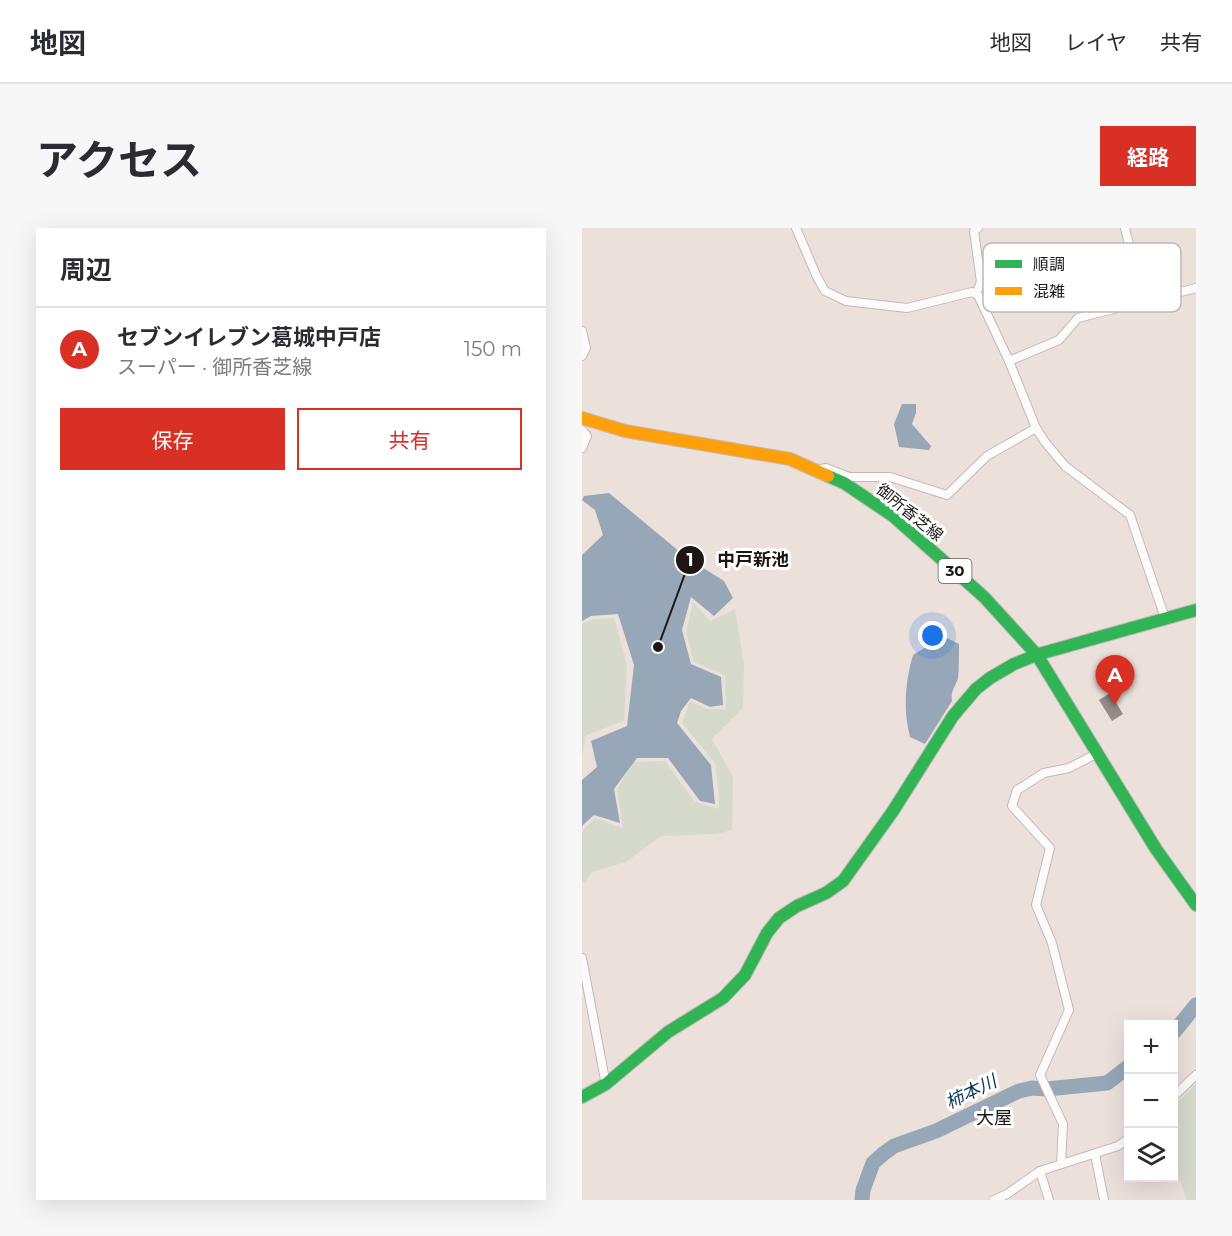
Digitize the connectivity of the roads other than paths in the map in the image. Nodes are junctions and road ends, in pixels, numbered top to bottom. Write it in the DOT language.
graph roads {
  1 [pos="796,228"];
  2 [pos="978,228"];
  3 [pos="1125,228"];
  4 [pos="1129,243"];
  5 [pos="1196,288"];
  6 [pos="1181,292"];
  7 [pos="976,294"];
  8 [pos="983,303"];
  9 [pos="987,312"];
  10 [pos="1102,312"];
  11 [pos="582,331"];
  12 [pos="582,356"];
  13 [pos="1009,361"];
  14 [pos="582,418"];
  15 [pos="1036,428"];
  16 [pos="582,430"];
  17 [pos="582,448"];
  18 [pos="850,481"];
  19 [pos="1196,610"];
  20 [pos="1165,618"];
  21 [pos="1037,655"];
  22 [pos="1098,753"];
  23 [pos="1196,905"];
  24 [pos="582,958"];
  25 [pos="1196,1075"];
  26 [pos="606,1085"];
  27 [pos="1178,1091"];
  28 [pos="582,1097"];
  29 [pos="1124,1141"];
  30 [pos="1095,1154"];
  31 [pos="1061,1164"];
  32 [pos="1040,1171"];
  33 [pos="994,1200"];
  34 [pos="1049,1200"];
  35 [pos="1104,1200"];
  1 -- 7 [label="street"];
  2 -- 7 [label="street"];
  3 -- 4 [label="street"];
  5 -- 6 [label="street"];
  7 -- 8 [label="street"];
  9 -- 13 [label="street"];
  10 -- 13 [label="street"];
  11 -- 12 [label="street"];
  13 -- 15 [label="street"];
  14 -- 18 [label="main road, 御所香芝線 / 30"];
  15 -- 18 [label="street"];
  15 -- 20 [label="street"];
  16 -- 17 [label="street"];
  18 -- 21 [label="main road, 御所香芝線 / 30"];
  19 -- 20 [label="main road"];
  20 -- 21 [label="main road"];
  21 -- 22 [label="main road, 御所香芝線 / 30"];
  21 -- 26 [label="main road"];
  22 -- 23 [label="main road, 御所香芝線 / 30"];
  22 -- 31 [label="street"];
  24 -- 26 [label="street"];
  25 -- 27 [label="street"];
  26 -- 28 [label="main road"];
  29 -- 30 [label="street"];
  30 -- 31 [label="street"];
  30 -- 35 [label="street"];
  31 -- 32 [label="street"];
  32 -- 33 [label="street"];
  32 -- 34 [label="street"];
}
